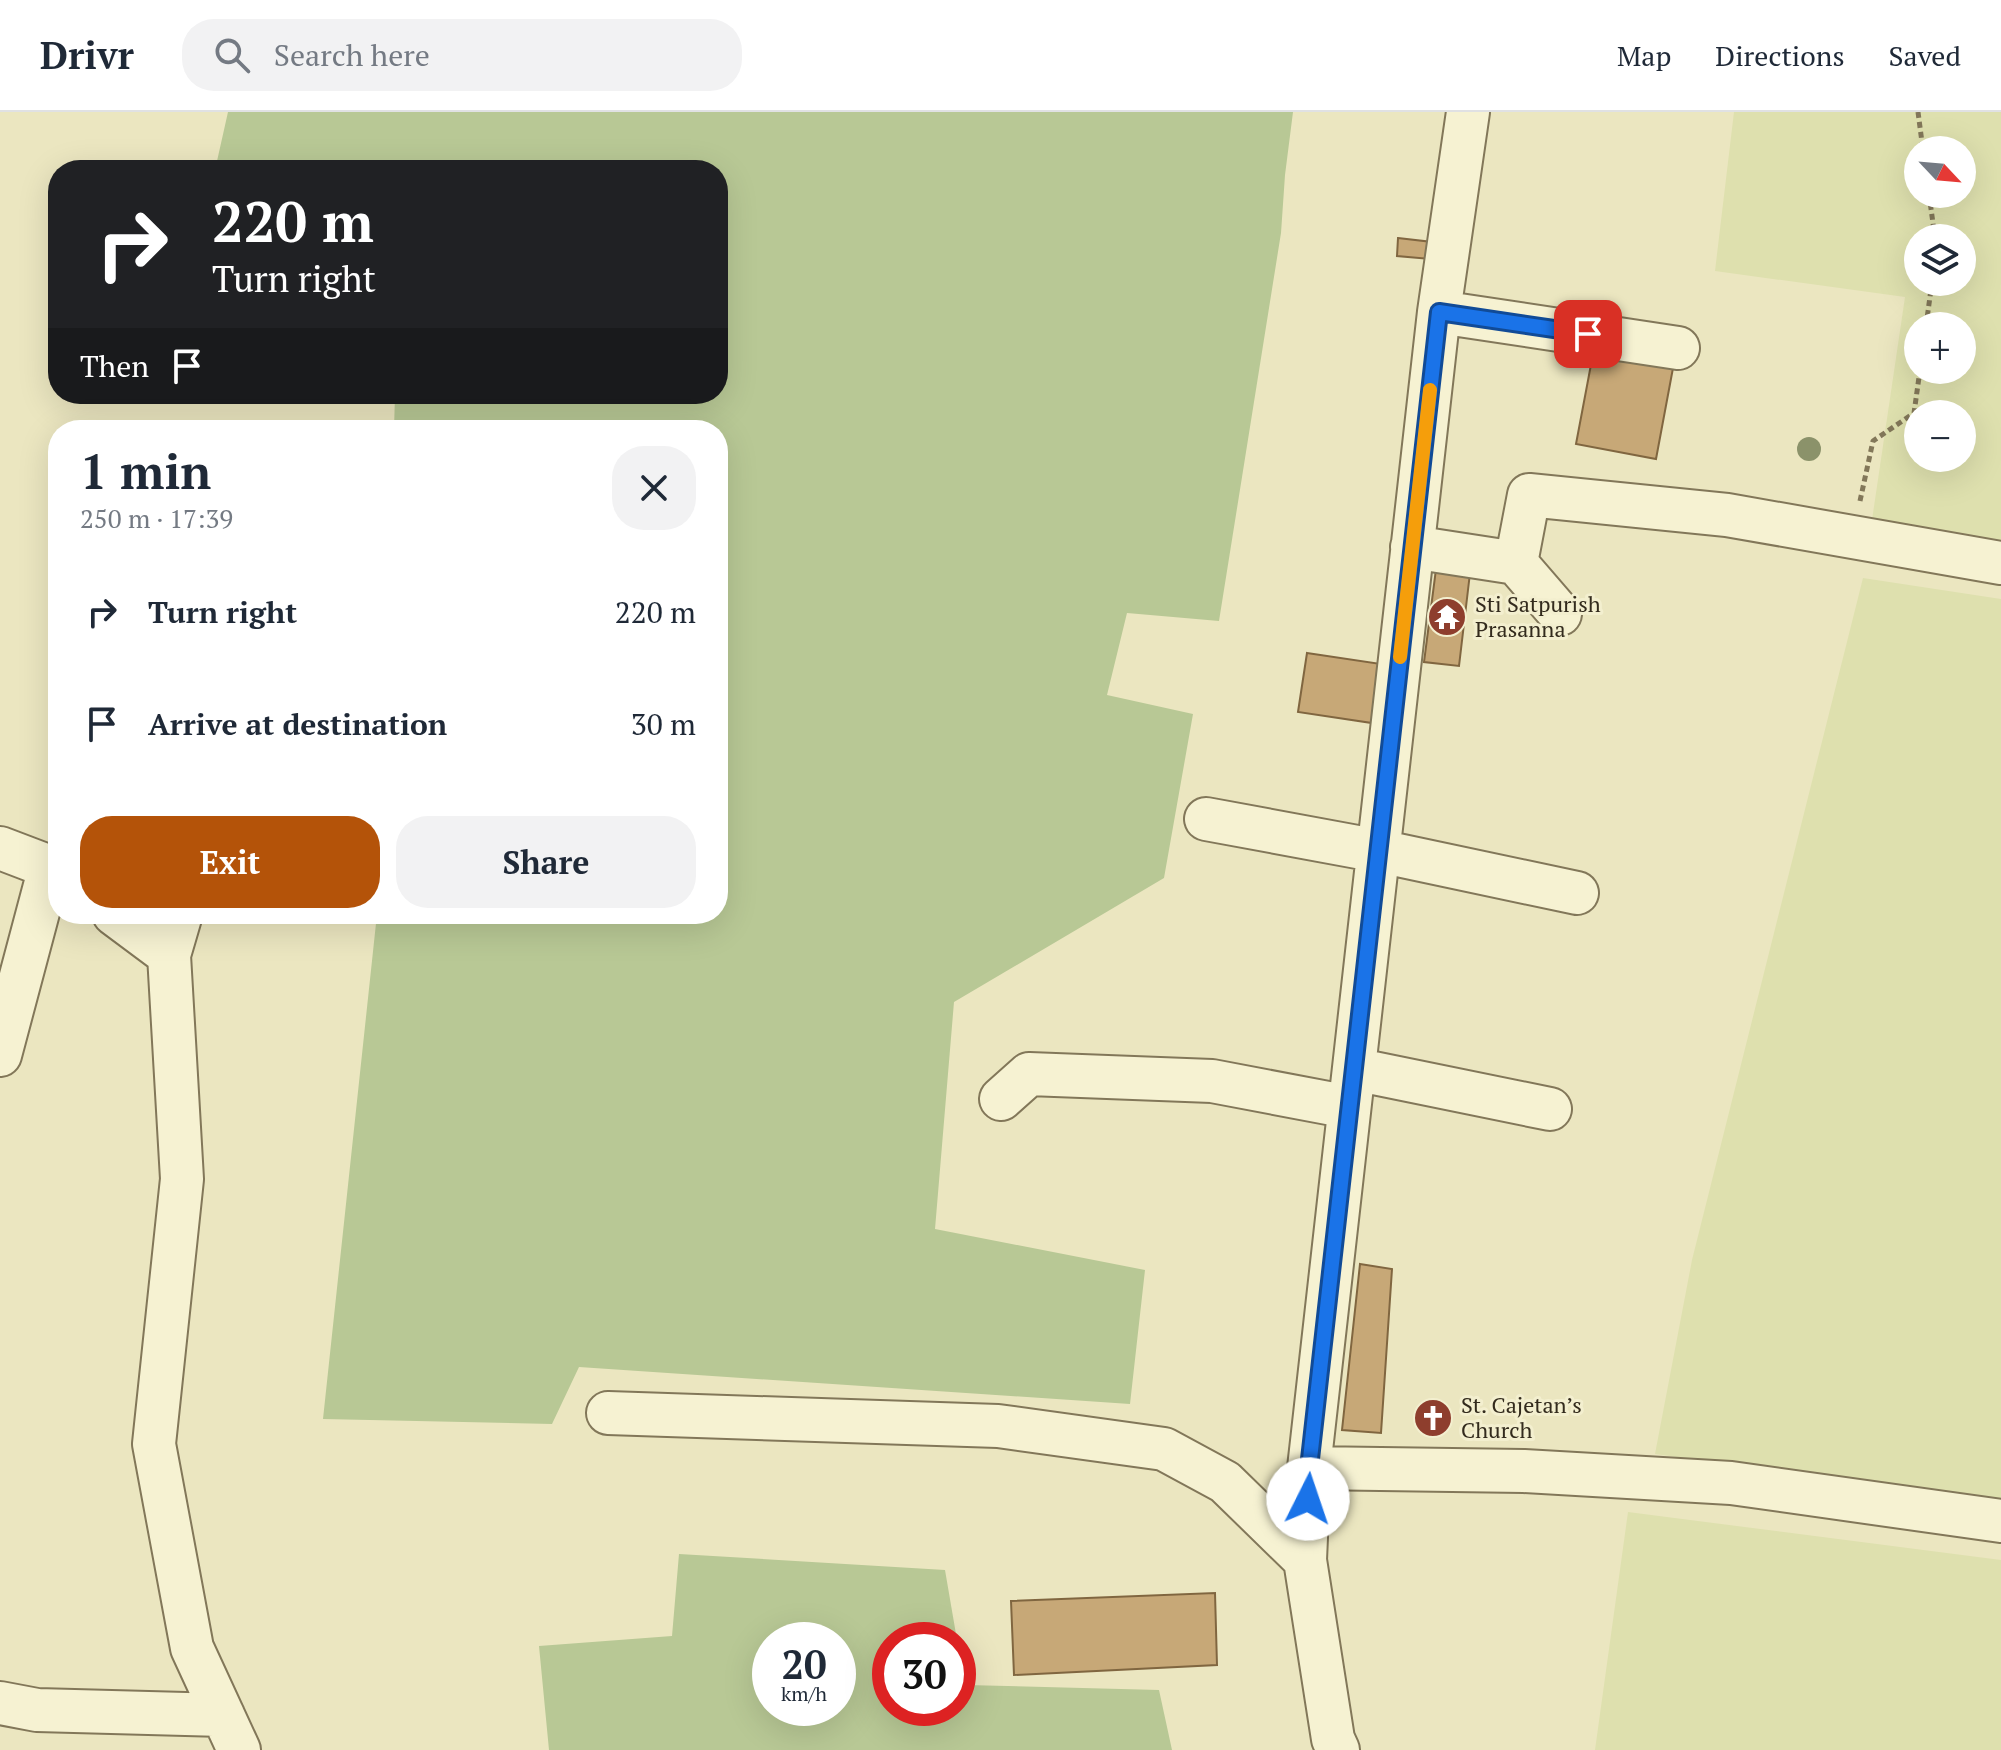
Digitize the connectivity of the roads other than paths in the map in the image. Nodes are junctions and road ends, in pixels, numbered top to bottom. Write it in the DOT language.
graph roads {
  1 [pos="1468,112"];
  2 [pos="1439,312"];
  3 [pos="1678,348"];
  4 [pos="1412,547"];
  5 [pos="1516,563"];
  6 [pos="2001,563"];
  7 [pos="1560,614"];
  8 [pos="1206,819"];
  9 [pos="0,848"];
  10 [pos="1379,851"];
  11 [pos="48,868"];
  12 [pos="48,891"];
  13 [pos="1577,893"];
  14 [pos="127,924"];
  15 [pos="178,924"];
  16 [pos="169,955"];
  17 [pos="0,1055"];
  18 [pos="1352,1088"];
  19 [pos="1001,1099"];
  20 [pos="1550,1109"];
  21 [pos="608,1413"];
  22 [pos="1309,1468"];
  23 [pos="2001,1521"];
  24 [pos="1305,1560"];
  25 [pos="0,1703"];
  26 [pos="231,1733"];
  27 [pos="1338,1750"];
  1 -- 2 [label="street"];
  2 -- 3 [label="street"];
  2 -- 4 [label="street"];
  4 -- 5 [label="street"];
  4 -- 10 [label="street"];
  5 -- 6 [label="street"];
  5 -- 7 [label="street"];
  8 -- 10 [label="street"];
  9 -- 11 [label="street"];
  10 -- 13 [label="street"];
  10 -- 18 [label="street"];
  12 -- 17 [label="street"];
  14 -- 16 [label="street"];
  15 -- 16 [label="street"];
  16 -- 26 [label="street"];
  18 -- 19 [label="street"];
  18 -- 20 [label="street"];
  18 -- 22 [label="street"];
  21 -- 24 [label="street"];
  22 -- 23 [label="street"];
  22 -- 24 [label="street"];
  24 -- 27 [label="street"];
  25 -- 26 [label="street"];
}
